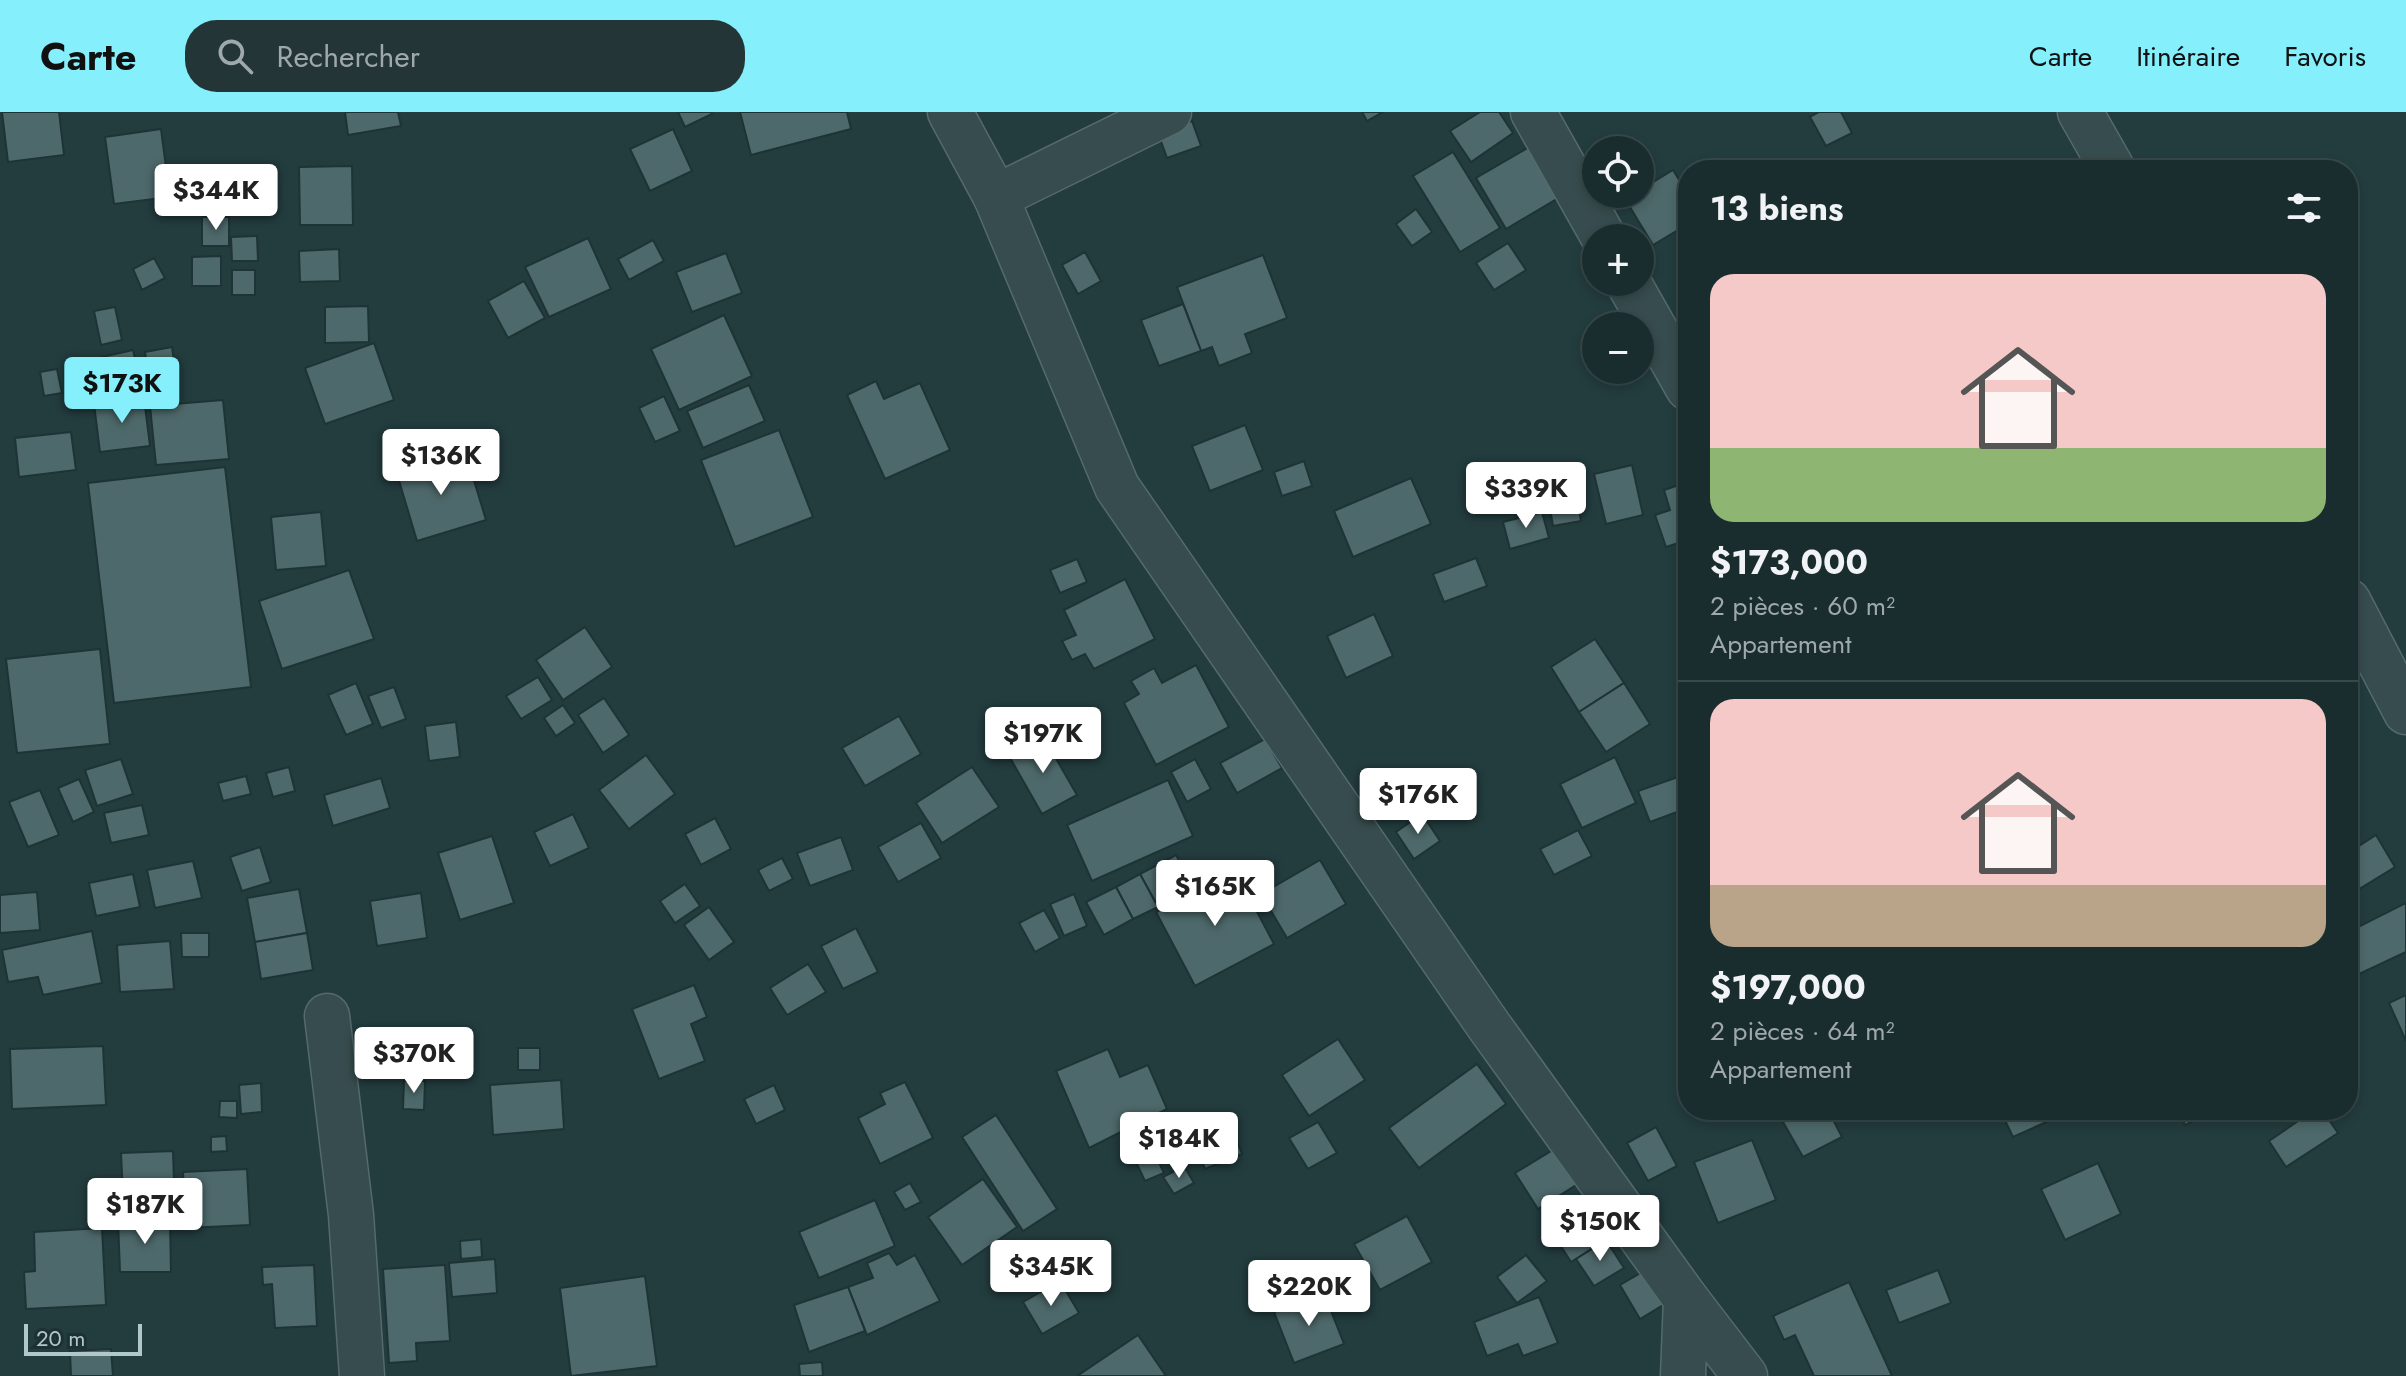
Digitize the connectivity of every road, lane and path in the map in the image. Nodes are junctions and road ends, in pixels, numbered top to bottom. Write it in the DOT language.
graph roads {
  1 [pos="950,112"];
  2 [pos="1169,112"];
  3 [pos="1533,112"];
  4 [pos="2080,112"];
  5 [pos="2107,160"];
  6 [pos="996,197"];
  7 [pos="1596,224"];
  8 [pos="1636,296"];
  9 [pos="1678,370"];
  10 [pos="2358,620"];
  11 [pos="2406,712"];
  12 [pos="327,1016"];
  13 [pos="1686,1299"];
  14 [pos="1685,1371"];
  15 [pos="362,1376"];
  16 [pos="1745,1376"];
  1 -- 6 [label="street"];
  2 -- 6 [label="street"];
  3 -- 7 [label="street"];
  4 -- 5 [label="street"];
  6 -- 13 [label="street"];
  8 -- 9 [label="street"];
  10 -- 11 [label="street"];
  12 -- 15 [label="street"];
  13 -- 14 [label="street"];
  13 -- 16 [label="street"];
}
